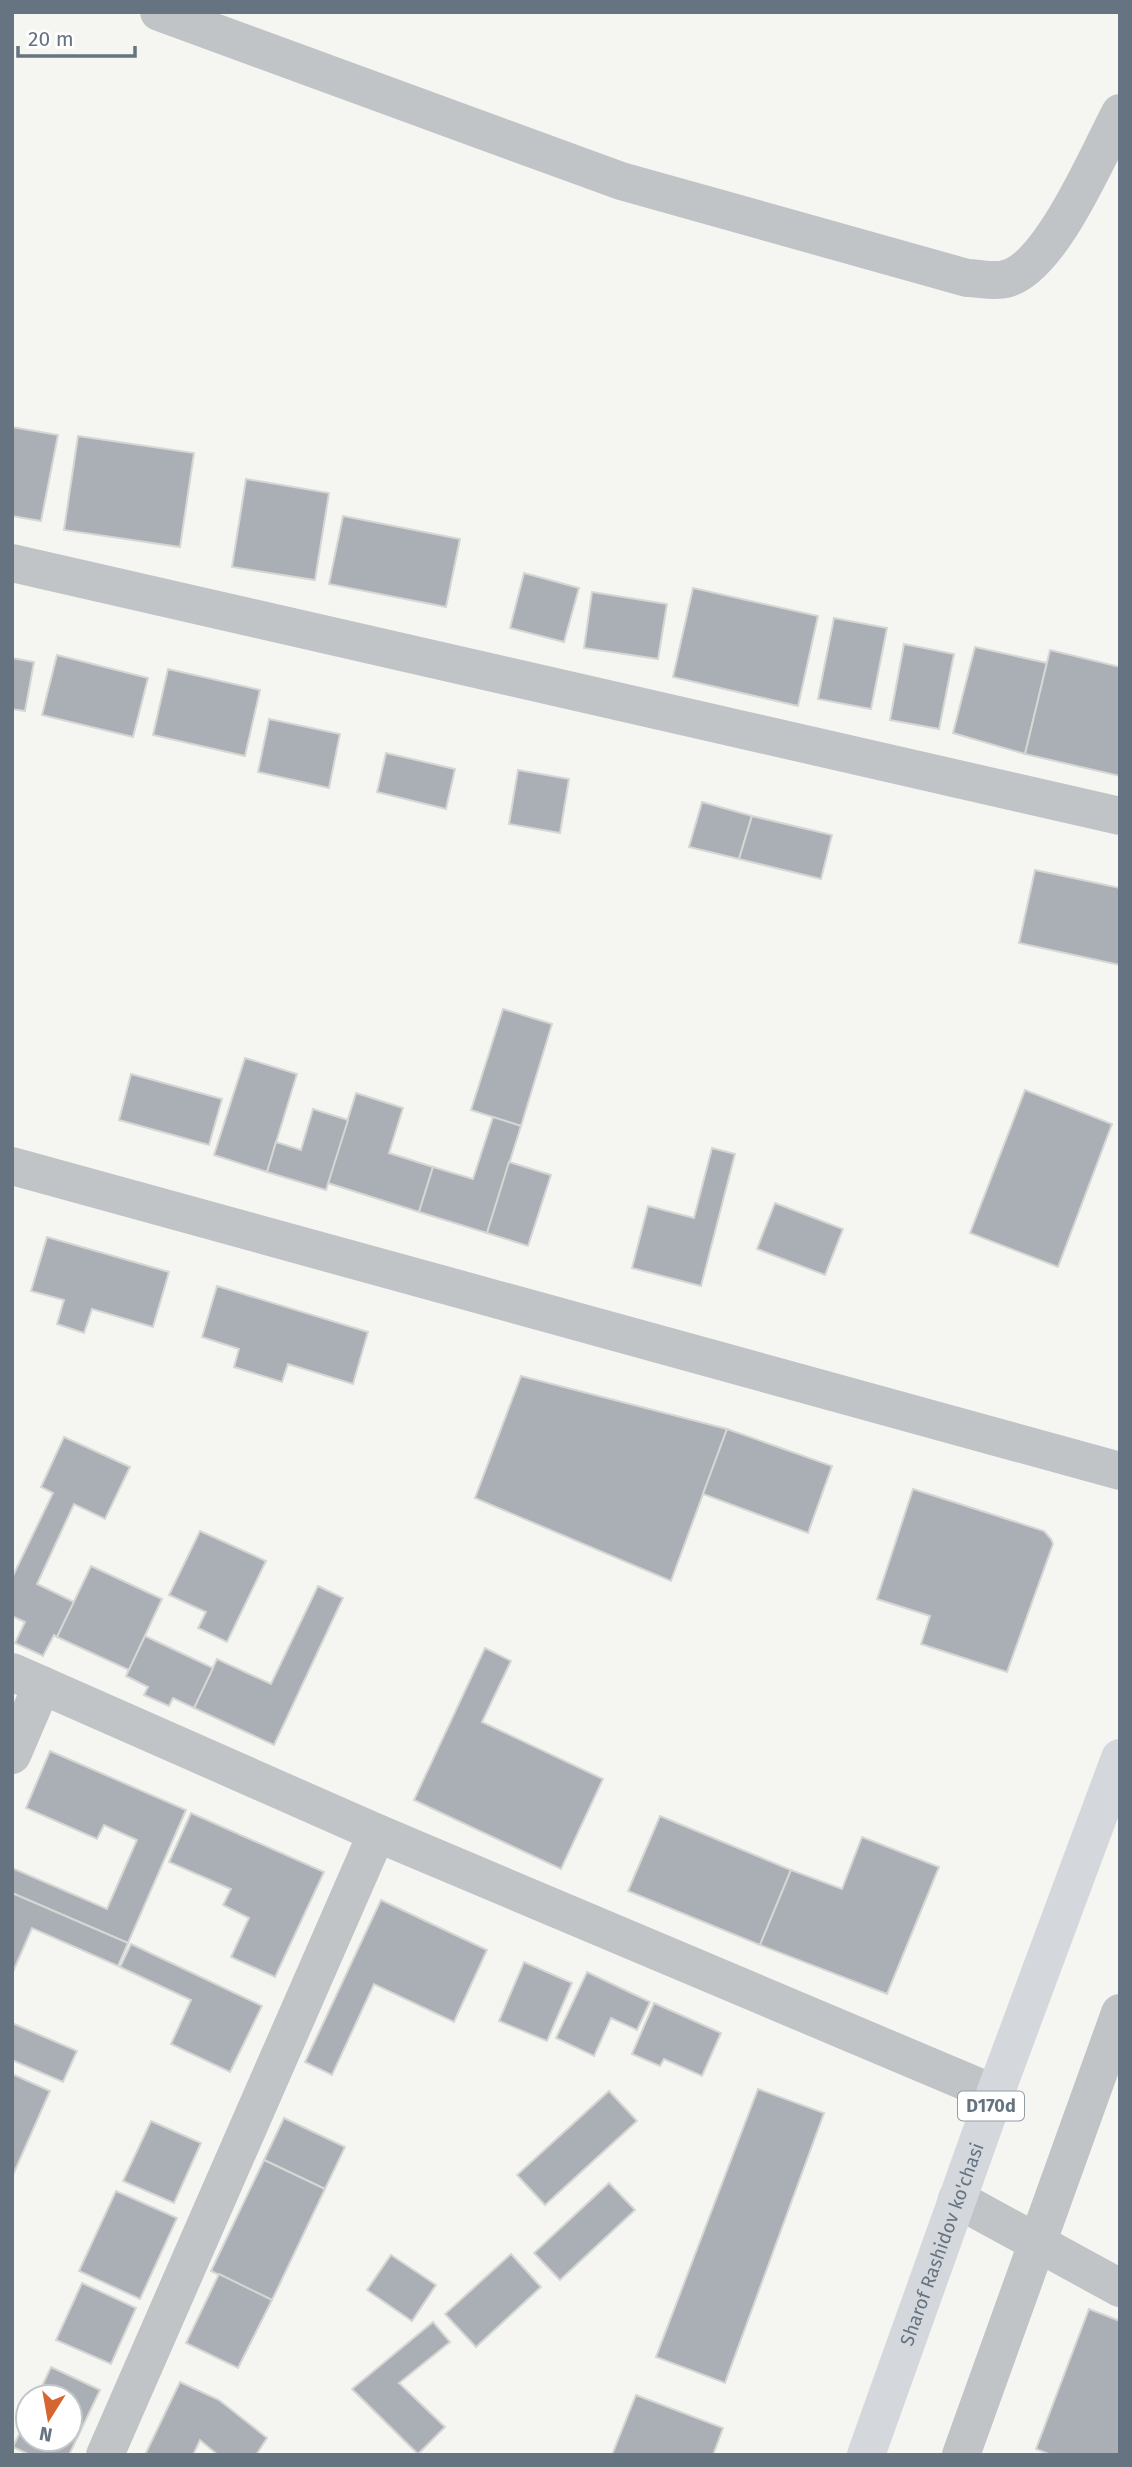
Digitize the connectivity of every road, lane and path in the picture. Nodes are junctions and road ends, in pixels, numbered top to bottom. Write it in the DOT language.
graph roads {
  1 [pos="159,12"];
  2 [pos="1120,113"];
  3 [pos="12,563"];
  4 [pos="1120,816"];
  5 [pos="12,1166"];
  6 [pos="1120,1471"];
  7 [pos="27,1679"];
  8 [pos="12,1755"];
  9 [pos="1120,1758"];
  10 [pos="377,1833"];
  11 [pos="1120,2013"];
  12 [pos="995,2094"];
  13 [pos="957,2199"];
  14 [pos="1038,2244"];
  15 [pos="1120,2288"];
  16 [pos="106,2455"];
  17 [pos="866,2455"];
  18 [pos="961,2455"];
  1 -- 2 [label="street"];
  3 -- 4 [label="street"];
  5 -- 6 [label="street"];
  7 -- 8 [label="street"];
  7 -- 10 [label="street"];
  9 -- 12 [label="main road, Sharof Rashidov ko'chasi / D170d"];
  10 -- 12 [label="street"];
  10 -- 16 [label="street"];
  11 -- 14 [label="street"];
  12 -- 13 [label="main road, Sharof Rashidov ko'chasi / D170d"];
  13 -- 14 [label="street"];
  13 -- 17 [label="main road, Sharof Rashidov ko'chasi / D170d"];
  14 -- 15 [label="street"];
  14 -- 18 [label="street"];
}
